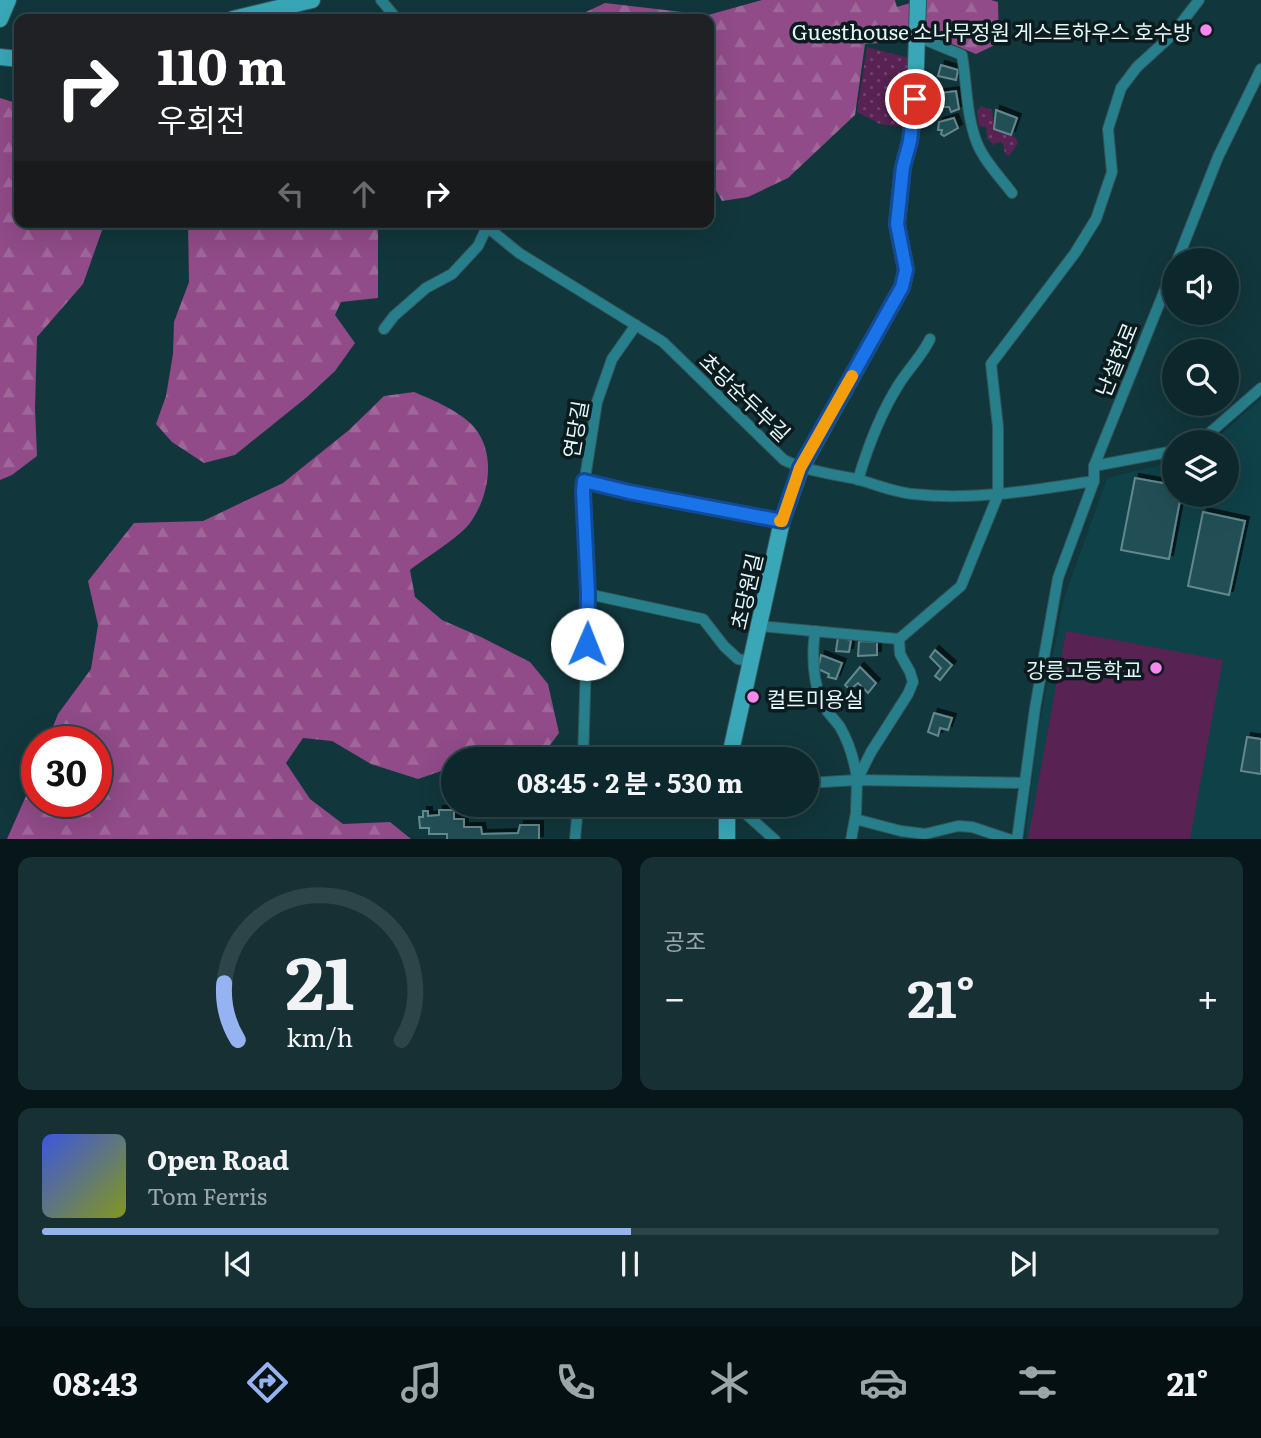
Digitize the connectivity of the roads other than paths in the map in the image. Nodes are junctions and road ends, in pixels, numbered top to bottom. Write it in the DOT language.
graph roads {
  1 [pos="8,0"];
  2 [pos="312,0"];
  3 [pos="381,0"];
  4 [pos="918,0"];
  5 [pos="1199,0"];
  6 [pos="254,14"];
  7 [pos="393,14"];
  8 [pos="0,19"];
  9 [pos="918,37"];
  10 [pos="1261,69"];
  11 [pos="1012,194"];
  12 [pos="485,228"];
  13 [pos="488,228"];
  14 [pos="1182,248"];
  15 [pos="1162,297"];
  16 [pos="636,325"];
  17 [pos="384,329"];
  18 [pos="930,339"];
  19 [pos="1261,388"];
  20 [pos="1213,430"];
  21 [pos="1162,452"];
  22 [pos="1094,466"];
  23 [pos="800,468"];
  24 [pos="858,480"];
  25 [pos="584,481"];
  26 [pos="1094,481"];
  27 [pos="998,495"];
  28 [pos="782,521"];
  29 [pos="588,594"];
  30 [pos="759,626"];
  31 [pos="815,631"];
  32 [pos="899,639"];
  33 [pos="750,661"];
  34 [pos="583,747"];
  35 [pos="732,747"];
  36 [pos="857,780"];
  37 [pos="819,782"];
  38 [pos="1025,783"];
  39 [pos="577,817"];
  40 [pos="727,817"];
  41 [pos="750,817"];
  42 [pos="855,819"];
  43 [pos="575,839"];
  44 [pos="727,839"];
  45 [pos="775,839"];
  46 [pos="851,839"];
  47 [pos="1012,839"];
  48 [pos="1017,839"];
  1 -- 8 [label="street"];
  2 -- 6 [label="street"];
  3 -- 7 [label="street"];
  4 -- 9 [label="street, 초당원길"];
  5 -- 27 [label="street"];
  9 -- 11 [label="street"];
  9 -- 23 [label="street, 초당원길"];
  10 -- 14 [label="street"];
  12 -- 17 [label="street"];
  13 -- 16 [label="street, 초당순두부길"];
  15 -- 22 [label="street, 난설헌로"];
  16 -- 23 [label="street, 초당순두부길"];
  16 -- 25 [label="street, 연당길"];
  18 -- 24 [label="street"];
  19 -- 20 [label="street"];
  21 -- 22 [label="street"];
  22 -- 26 [label="street"];
  23 -- 24 [label="street, 초당순두부길"];
  23 -- 28 [label="street, 초당원길"];
  24 -- 27 [label="street, 초당순두부길"];
  25 -- 28 [label="street"];
  25 -- 29 [label="street, 연당길"];
  26 -- 27 [label="street, 초당순두부길"];
  26 -- 38 [label="street"];
  27 -- 32 [label="street"];
  28 -- 30 [label="street, 초당원길"];
  29 -- 33 [label="street"];
  29 -- 34 [label="street, 연당길"];
  30 -- 31 [label="street"];
  30 -- 33 [label="street, 초당원길"];
  31 -- 32 [label="street"];
  31 -- 36 [label="street"];
  32 -- 36 [label="street"];
  33 -- 35 [label="street, 초당원길"];
  36 -- 37 [label="street"];
  36 -- 38 [label="street"];
  36 -- 42 [label="street"];
  38 -- 48 [label="street"];
  39 -- 43 [label="street"];
  40 -- 44 [label="street"];
  41 -- 45 [label="street"];
  42 -- 46 [label="street"];
  42 -- 47 [label="street"];
}
